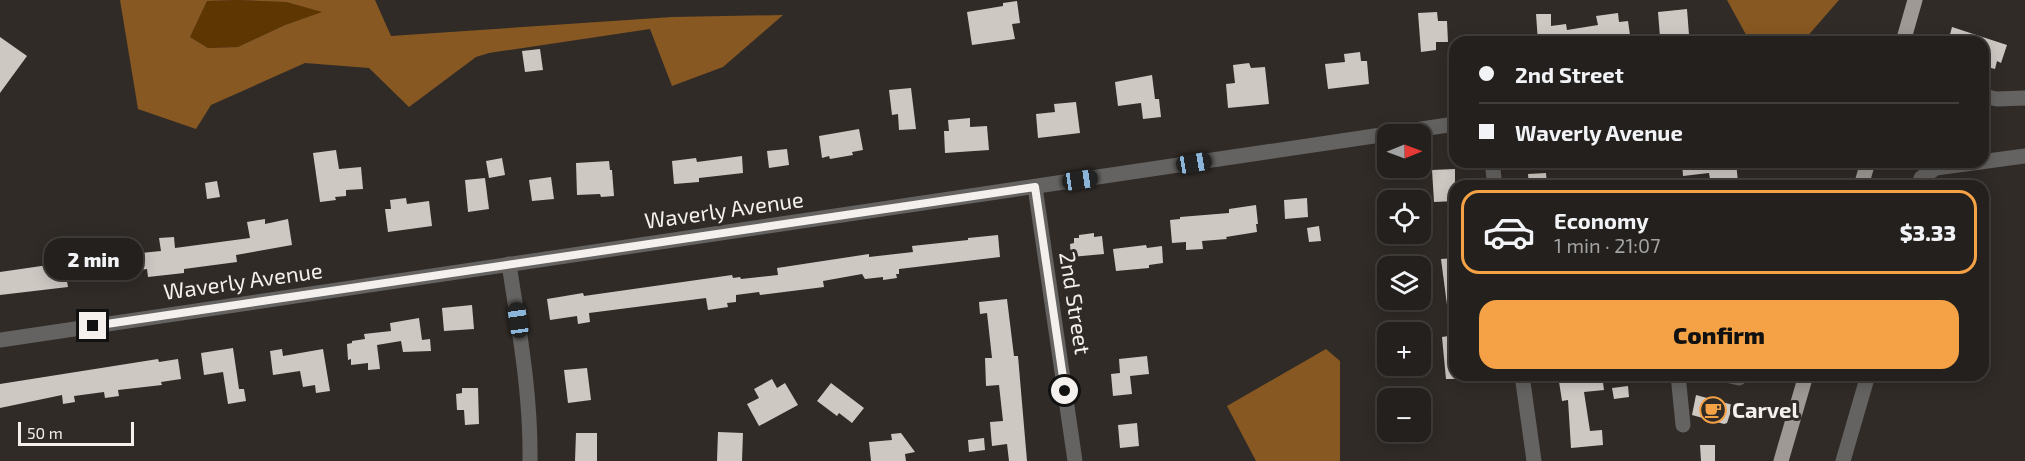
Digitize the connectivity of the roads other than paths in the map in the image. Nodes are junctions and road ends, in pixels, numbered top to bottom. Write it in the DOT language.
graph roads {
  1 [pos="1915,0"];
  2 [pos="1905,36"];
  3 [pos="1989,97"];
  4 [pos="2025,98"];
  5 [pos="2025,105"];
  6 [pos="1449,125"];
  7 [pos="2025,156"];
  8 [pos="1989,161"];
  9 [pos="1936,168"];
  10 [pos="1920,180"];
  11 [pos="1035,187"];
  12 [pos="509,264"];
  13 [pos="0,339"];
  14 [pos="1523,381"];
  15 [pos="1679,381"];
  16 [pos="1804,381"];
  17 [pos="1867,381"];
  18 [pos="1683,425"];
  19 [pos="530,461"];
  20 [pos="1075,461"];
  21 [pos="1534,461"];
  22 [pos="1781,461"];
  23 [pos="1843,461"];
  1 -- 2 [label="main road"];
  3 -- 4 [label="street"];
  3 -- 5 [label="street"];
  6 -- 11 [label="street, Waverly Avenue"];
  7 -- 8 [label="street"];
  9 -- 10 [label="street"];
  11 -- 12 [label="street, Waverly Avenue"];
  11 -- 20 [label="street, 2nd Street"];
  12 -- 13 [label="street, Waverly Avenue"];
  12 -- 19 [label="street"];
  14 -- 21 [label="street"];
  15 -- 18 [label="street"];
  16 -- 22 [label="main road"];
  17 -- 23 [label="street"];
}
